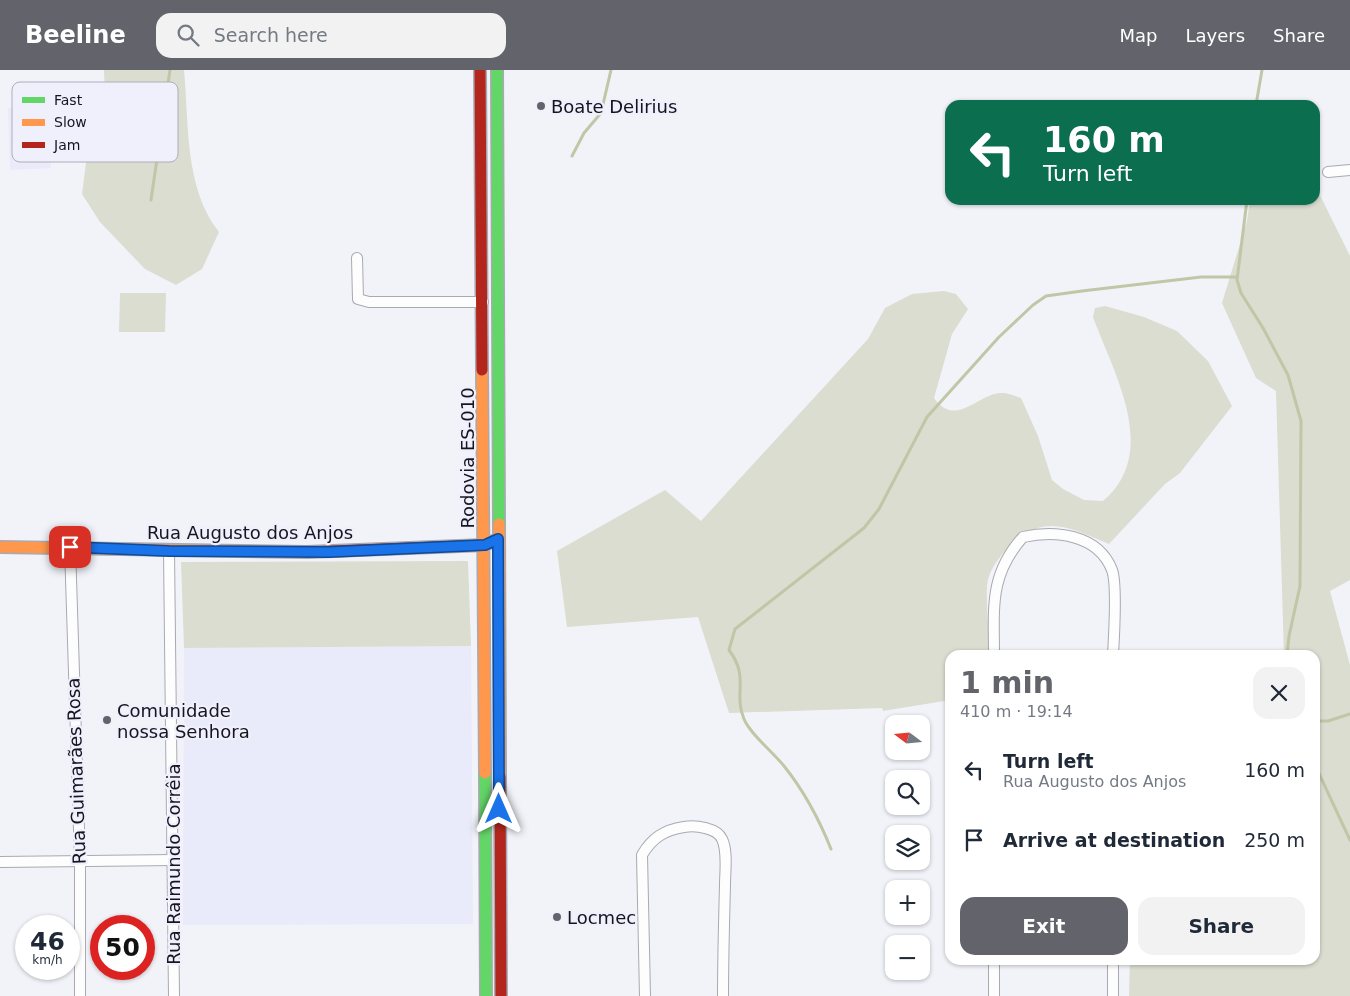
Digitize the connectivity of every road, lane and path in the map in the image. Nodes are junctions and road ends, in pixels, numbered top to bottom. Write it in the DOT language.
graph roads {
  1 [pos="480,70"];
  2 [pos="497,70"];
  3 [pos="1350,170"];
  4 [pos="1328,172"];
  5 [pos="357,258"];
  6 [pos="483,302"];
  7 [pos="498,539"];
  8 [pos="485,545"];
  9 [pos="0,547"];
  10 [pos="70,547"];
  11 [pos="169,551"];
  12 [pos="994,650"];
  13 [pos="1114,650"];
  14 [pos="174,860"];
  15 [pos="80,861"];
  16 [pos="0,862"];
  17 [pos="994,965"];
  18 [pos="1113,965"];
  19 [pos="80,996"];
  20 [pos="174,996"];
  21 [pos="486,996"];
  22 [pos="501,996"];
  23 [pos="645,996"];
  24 [pos="723,996"];
  25 [pos="994,996"];
  26 [pos="1113,996"];
  1 -- 6 [label="main road, Rodovia ES-010"];
  2 -- 7 [label="main road, Rodovia ES-010"];
  3 -- 4 [label="street"];
  5 -- 6 [label="street"];
  6 -- 8 [label="main road, Rodovia ES-010"];
  7 -- 8 [label="main road, Rua Augusto dos Anjos"];
  7 -- 22 [label="main road, Rodovia ES-010"];
  8 -- 11 [label="main road, Rua Augusto dos Anjos"];
  8 -- 21 [label="main road, Rodovia ES-010"];
  9 -- 10 [label="main road, Rua Augusto dos Anjos"];
  10 -- 11 [label="main road, Rua Augusto dos Anjos"];
  10 -- 15 [label="street, Rua Guimarães Rosa"];
  11 -- 14 [label="street, Rua Raimundo Corrêia"];
  12 -- 13 [label="street"];
  14 -- 15 [label="street"];
  14 -- 20 [label="street, Rua Raimundo Corrêia"];
  15 -- 16 [label="street"];
  15 -- 19 [label="street, Rua Guimarães Rosa"];
  17 -- 25 [label="street"];
  18 -- 26 [label="street"];
  23 -- 24 [label="street"];
}
